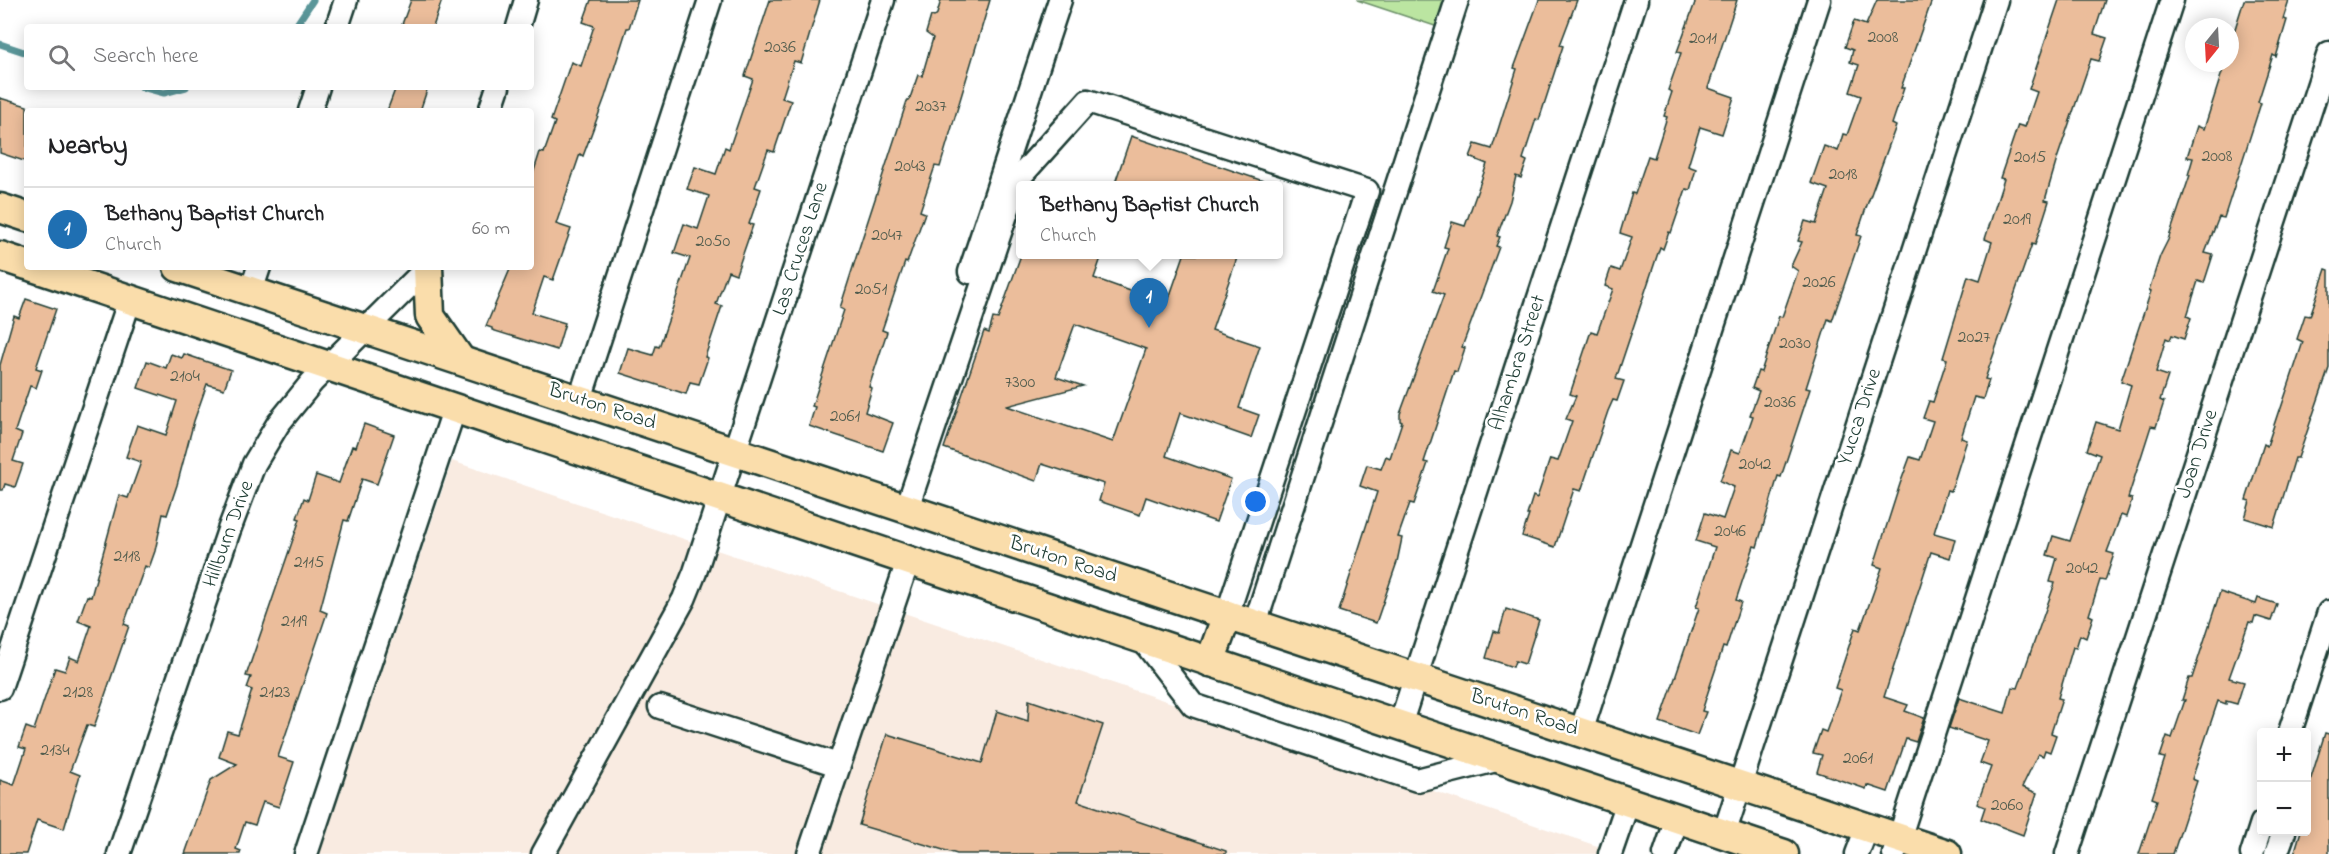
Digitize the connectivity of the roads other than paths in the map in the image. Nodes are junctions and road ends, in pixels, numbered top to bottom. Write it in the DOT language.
graph roads {
  1 [pos="346,0"];
  2 [pos="526,0"];
  3 [pos="710,0"];
  4 [pos="883,0"];
  5 [pos="1060,0"];
  6 [pos="1457,0"];
  7 [pos="1636,0"];
  8 [pos="1819,0"];
  9 [pos="1996,0"];
  10 [pos="2172,0"];
  11 [pos="339,24"];
  12 [pos="519,24"];
  13 [pos="2329,53"];
  14 [pos="317,90"];
  15 [pos="497,90"];
  16 [pos="311,108"];
  17 [pos="491,108"];
  18 [pos="1017,181"];
  19 [pos="1016,185"];
  20 [pos="0,208"];
  21 [pos="24,216"];
  22 [pos="0,256"];
  23 [pos="24,264"];
  24 [pos="42,270"];
  25 [pos="197,270"];
  26 [pos="425,270"];
  27 [pos="428,270"];
  28 [pos="255,279"];
  29 [pos="130,298"];
  30 [pos="364,330"];
  31 [pos="460,359"];
  32 [pos="330,365"];
  33 [pos="580,399"];
  34 [pos="455,407"];
  35 [pos="736,451"];
  36 [pos="721,499"];
  37 [pos="901,506"];
  38 [pos="908,561"];
  39 [pos="2329,612"];
  40 [pos="1227,615"];
  41 [pos="1255,624"];
  42 [pos="1142,639"];
  43 [pos="1210,662"];
  44 [pos="645,671"];
  45 [pos="1416,678"];
  46 [pos="0,688"];
  47 [pos="660,707"];
  48 [pos="618,720"];
  49 [pos="1400,725"];
  50 [pos="2291,728"];
  51 [pos="1581,732"];
  52 [pos="1500,759"];
  53 [pos="838,765"];
  54 [pos="1741,786"];
  55 [pos="1628,802"];
  56 [pos="1677,819"];
  57 [pos="1867,828"];
  58 [pos="1724,834"];
  59 [pos="2258,836"];
  60 [pos="2282,836"];
  61 [pos="1897,846"];
  62 [pos="119,854"];
  63 [pos="306,854"];
  64 [pos="543,854"];
  65 [pos="809,854"];
  66 [pos="1610,854"];
  67 [pos="1665,854"];
  68 [pos="1784,854"];
  69 [pos="1857,854"];
  70 [pos="1947,854"];
  71 [pos="2067,854"];
  72 [pos="2252,854"];
  73 [pos="2276,854"];
  1 -- 11 [label="street"];
  2 -- 12 [label="street"];
  3 -- 33 [label="street"];
  4 -- 35 [label="street, Las Cruces Lane"];
  5 -- 37 [label="street"];
  6 -- 41 [label="street"];
  7 -- 45 [label="street, Alhambra Street"];
  8 -- 51 [label="street"];
  9 -- 54 [label="street, Yucca Drive"];
  10 -- 61 [label="street"];
  13 -- 71 [label="street, Joan Drive"];
  14 -- 16 [label="street"];
  15 -- 17 [label="street"];
  18 -- 40 [label="street"];
  19 -- 37 [label="street"];
  20 -- 21 [label="main road"];
  22 -- 23 [label="main road"];
  24 -- 29 [label="main road"];
  25 -- 28 [label="main road, Bruton Road"];
  26 -- 30 [label="street, Hillburn Drive"];
  27 -- 31 [label="main road"];
  28 -- 30 [label="main road, Bruton Road"];
  29 -- 32 [label="main road"];
  29 -- 46 [label="street"];
  30 -- 31 [label="main road, Bruton Road"];
  30 -- 32 [label="street, Hillburn Drive"];
  31 -- 33 [label="main road, Bruton Road"];
  32 -- 34 [label="main road"];
  32 -- 62 [label="street, Hillburn Drive"];
  33 -- 35 [label="main road, Bruton Road"];
  34 -- 36 [label="main road"];
  34 -- 63 [label="street"];
  35 -- 36 [label="street, Las Cruces Lane"];
  35 -- 37 [label="main road, Bruton Road"];
  36 -- 38 [label="main road"];
  36 -- 44 [label="street, Las Cruces Lane"];
  37 -- 40 [label="main road, Bruton Road"];
  38 -- 42 [label="main road"];
  38 -- 53 [label="street"];
  39 -- 50 [label="street"];
  40 -- 41 [label="main road, Bruton Road"];
  40 -- 43 [label="main road"];
  41 -- 45 [label="main road, Bruton Road"];
  42 -- 43 [label="main road"];
  42 -- 52 [label="street"];
  43 -- 49 [label="main road"];
  44 -- 47 [label="street"];
  44 -- 48 [label="street, Las Cruces Lane"];
  45 -- 49 [label="street, Alhambra Street"];
  45 -- 51 [label="main road, Bruton Road"];
  47 -- 48 [label="street"];
  47 -- 53 [label="street"];
  48 -- 64 [label="street, Las Cruces Lane"];
  49 -- 52 [label="main road"];
  51 -- 54 [label="main road, Bruton Road"];
  52 -- 55 [label="main road"];
  53 -- 65 [label="street"];
  54 -- 57 [label="main road, Bruton Road"];
  54 -- 58 [label="street, Yucca Drive"];
  55 -- 56 [label="main road"];
  55 -- 66 [label="street"];
  56 -- 58 [label="main road"];
  56 -- 67 [label="street"];
  57 -- 61 [label="main road, Bruton Road"];
  57 -- 69 [label="street"];
  58 -- 68 [label="main road"];
  59 -- 72 [label="street"];
  60 -- 73 [label="street"];
  61 -- 70 [label="main road, Bruton Road"];
}
